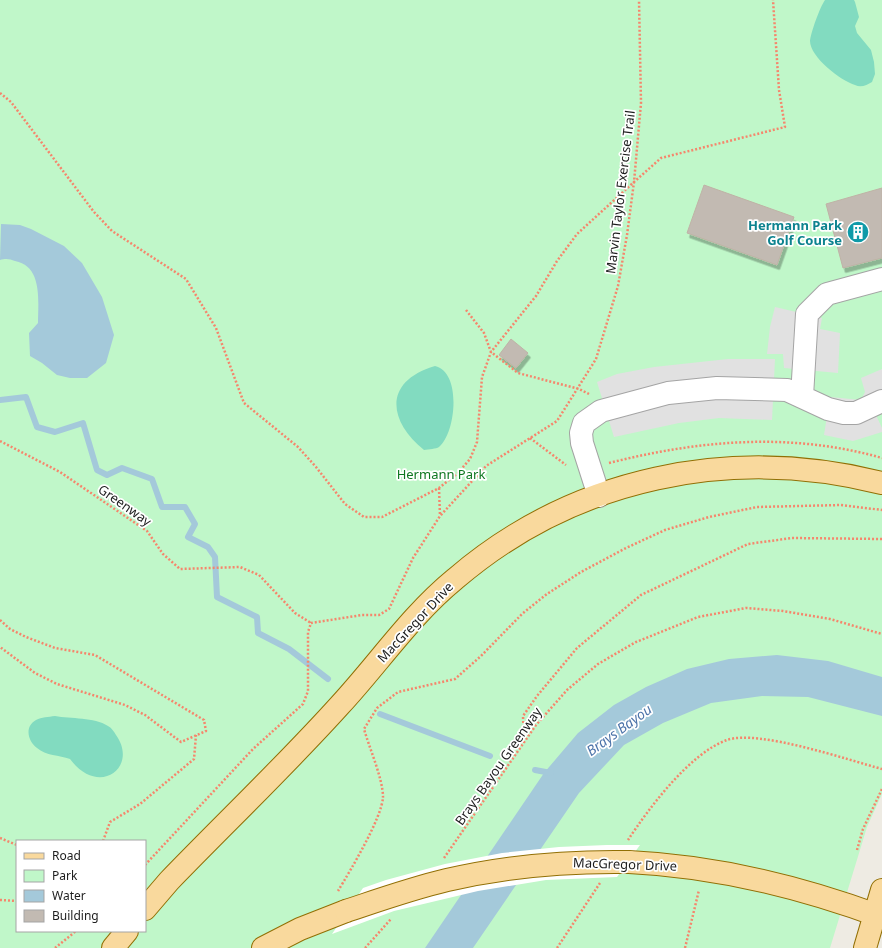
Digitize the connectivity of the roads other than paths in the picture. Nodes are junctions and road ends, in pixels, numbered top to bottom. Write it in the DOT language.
graph roads {
  1 [pos="882,279"];
  2 [pos="802,396"];
  3 [pos="882,402"];
  4 [pos="882,483"];
  5 [pos="600,496"];
  6 [pos="882,890"];
  7 [pos="146,909"];
  8 [pos="878,915"];
  9 [pos="126,932"];
  10 [pos="113,948"];
  11 [pos="263,948"];
  12 [pos="865,948"];
  1 -- 2 [label="lane"];
  2 -- 3 [label="lane"];
  2 -- 5 [label="lane"];
  4 -- 5 [label="main road, MacGregor Drive"];
  5 -- 7 [label="main road, MacGregor Drive"];
  6 -- 8 [label="main road"];
  8 -- 11 [label="main road, MacGregor Drive, bridge"];
  8 -- 12 [label="main road"];
  9 -- 10 [label="main road"];
}
